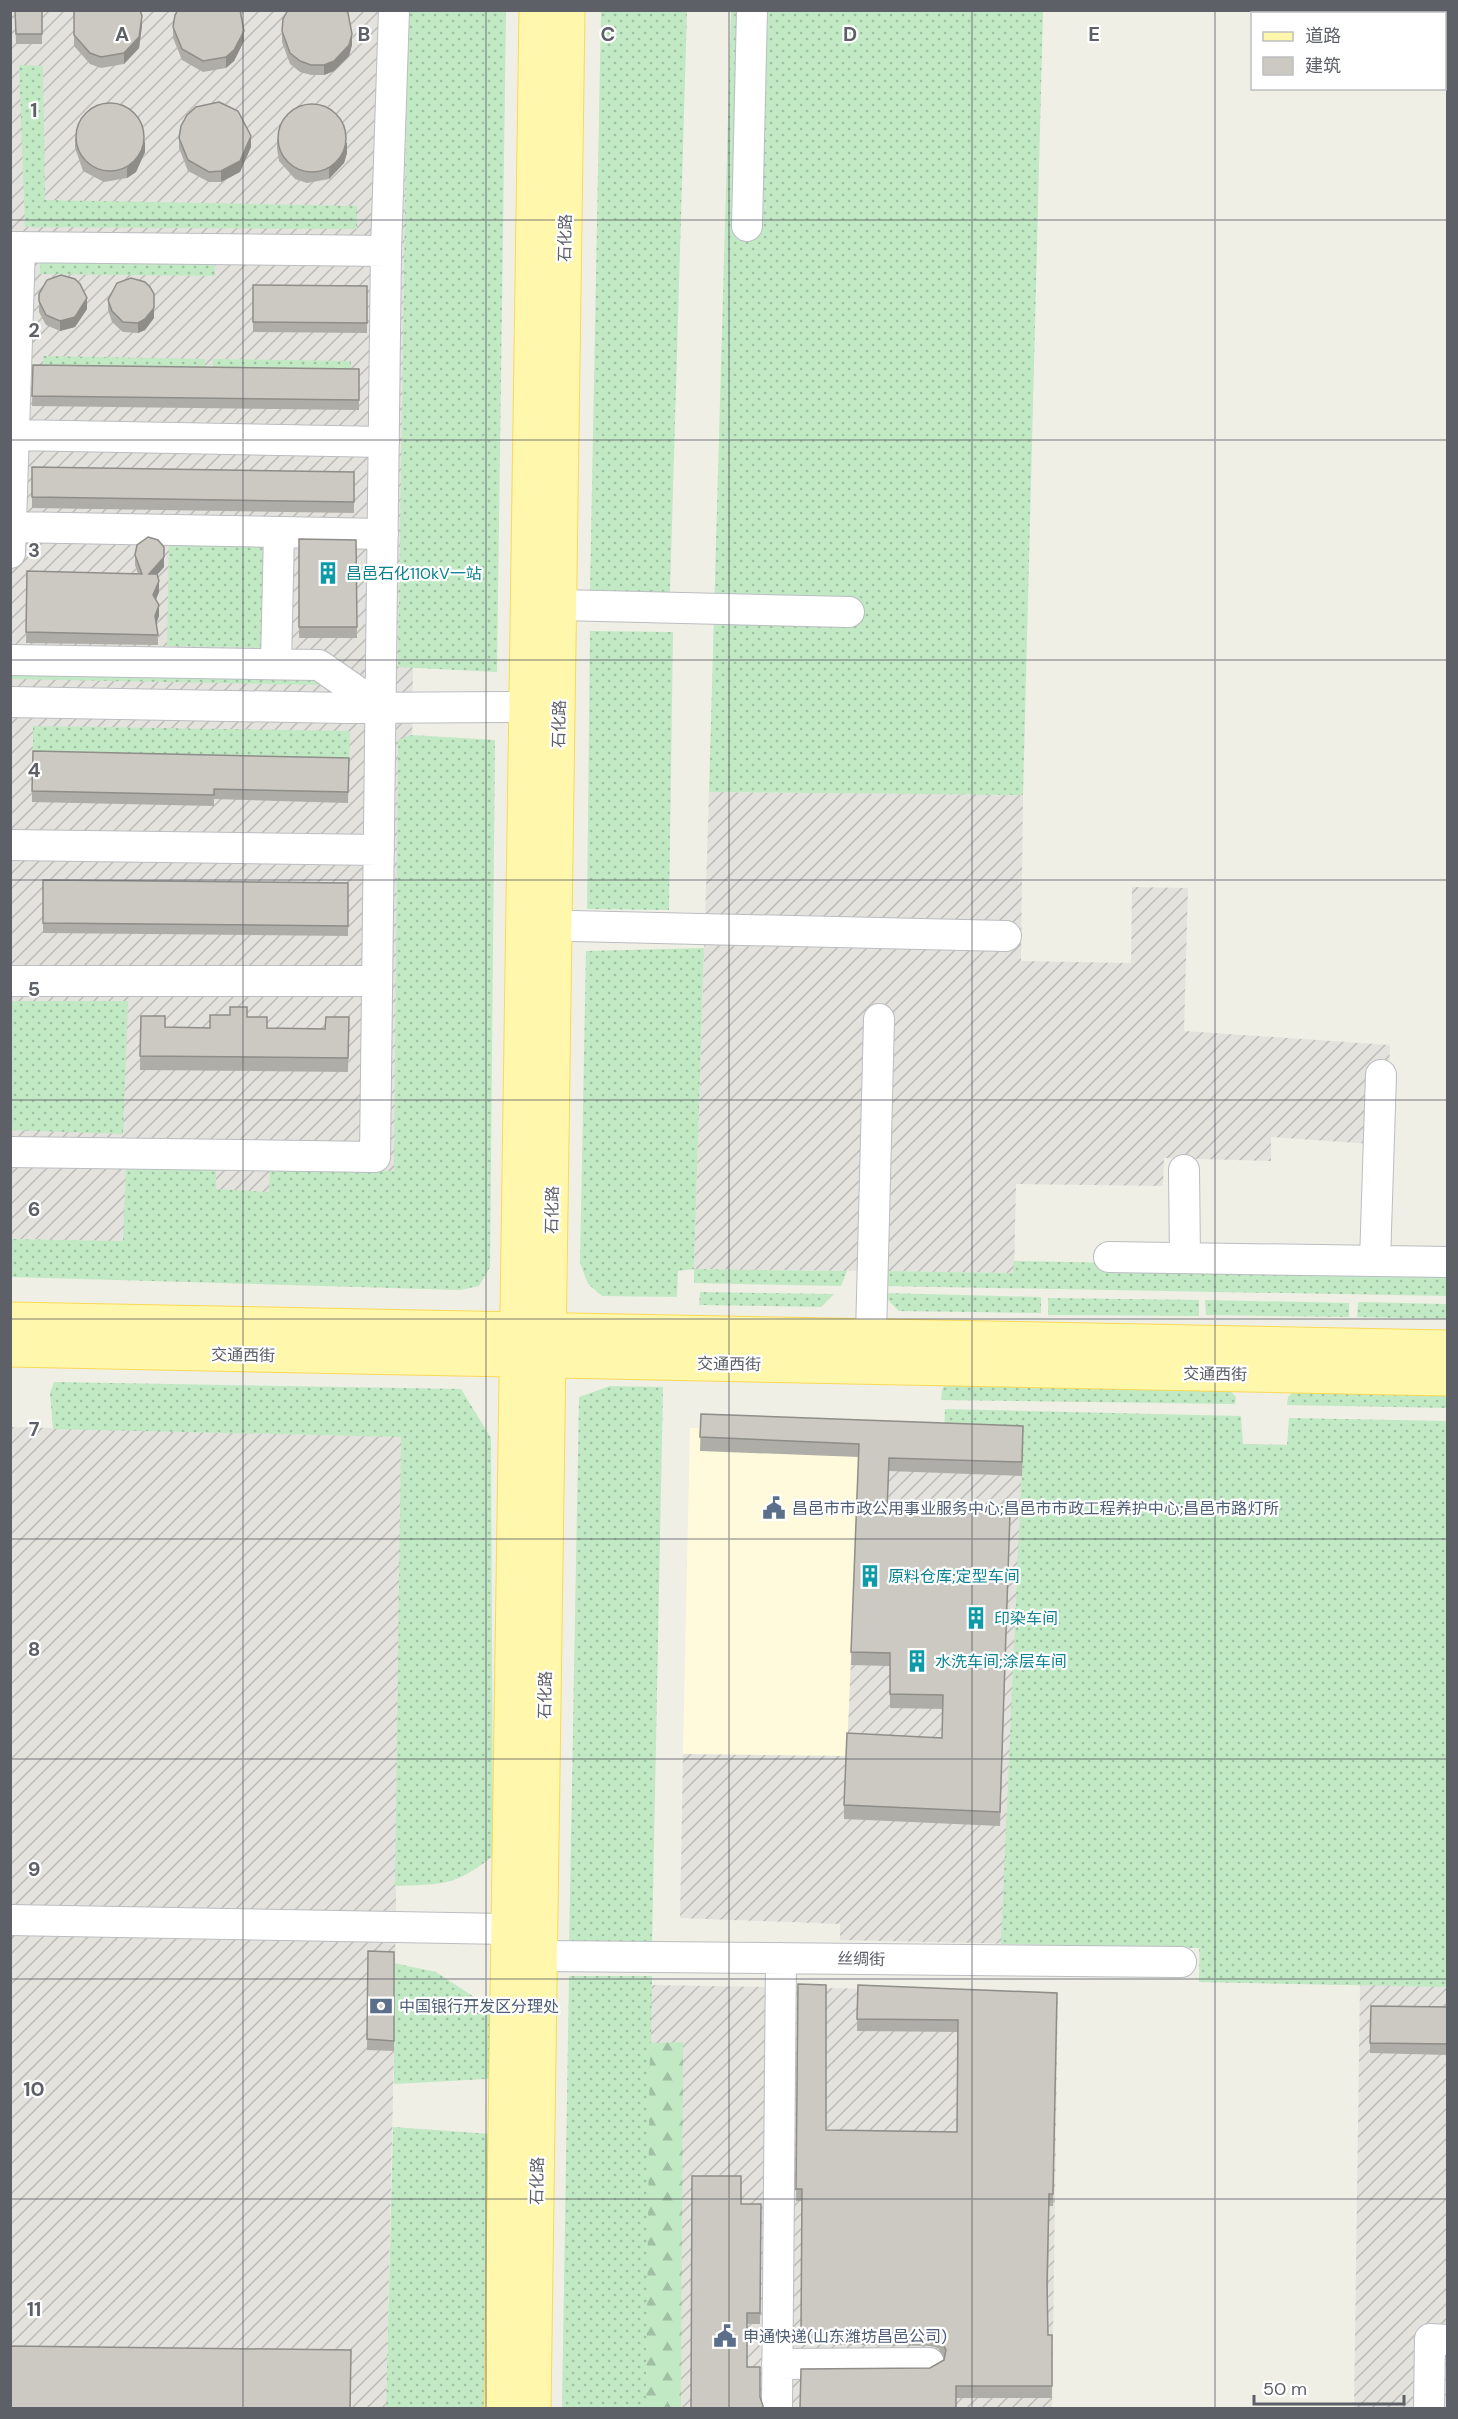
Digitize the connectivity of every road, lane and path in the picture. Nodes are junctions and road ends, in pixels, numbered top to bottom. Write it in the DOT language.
graph roads {
  1 [pos="394,10"];
  2 [pos="536,10"];
  3 [pos="568,10"];
  4 [pos="752,10"];
  5 [pos="747,226"];
  6 [pos="15,247"];
  7 [pos="386,251"];
  8 [pos="14,435"];
  9 [pos="384,441"];
  10 [pos="11,527"];
  11 [pos="279,532"];
  12 [pos="383,534"];
  13 [pos="10,553"];
  14 [pos="560,604"];
  15 [pos="849,612"];
  16 [pos="10,660"];
  17 [pos="276,664"];
  18 [pos="10,702"];
  19 [pos="524,707"];
  20 [pos="381,708"];
  21 [pos="10,844"];
  22 [pos="379,850"];
  23 [pos="520,925"];
  24 [pos="556,926"];
  25 [pos="1006,936"];
  26 [pos="10,981"];
  27 [pos="377,981"];
  28 [pos="879,1019"];
  29 [pos="1381,1075"];
  30 [pos="10,1152"];
  31 [pos="1184,1170"];
  32 [pos="1109,1257"];
  33 [pos="1185,1258"];
  34 [pos="1375,1261"];
  35 [pos="1448,1262"];
  36 [pos="10,1319"];
  37 [pos="871,1336"];
  38 [pos="515,1345"];
  39 [pos="550,1346"];
  40 [pos="1448,1347"];
  41 [pos="10,1350"];
  42 [pos="1448,1379"];
  43 [pos="10,1920"];
  44 [pos="507,1929"];
  45 [pos="541,1956"];
  46 [pos="781,1958"];
  47 [pos="1181,1962"];
  48 [pos="1448,2340"];
  49 [pos="929,2363"];
  50 [pos="777,2364"];
  51 [pos="501,2409"];
  52 [pos="534,2409"];
  53 [pos="777,2409"];
  54 [pos="1430,2409"];
  1 -- 7 [label="street"];
  2 -- 19 [label="main road, 石化路"];
  3 -- 14 [label="main road, 石化路"];
  4 -- 5 [label="street"];
  6 -- 7 [label="street"];
  6 -- 8 [label="street"];
  7 -- 9 [label="street"];
  8 -- 9 [label="street"];
  8 -- 10 [label="street"];
  9 -- 12 [label="street"];
  10 -- 11 [label="street"];
  10 -- 13 [label="street"];
  11 -- 12 [label="street"];
  11 -- 17 [label="street"];
  12 -- 20 [label="street"];
  14 -- 15 [label="street"];
  14 -- 24 [label="main road, 石化路"];
  16 -- 17 [label="street"];
  17 -- 20 [label="street"];
  18 -- 20 [label="street"];
  19 -- 20 [label="street"];
  19 -- 23 [label="main road, 石化路"];
  20 -- 22 [label="street"];
  21 -- 22 [label="street"];
  22 -- 27 [label="street"];
  23 -- 24 [label="street"];
  23 -- 38 [label="main road, 石化路"];
  24 -- 25 [label="street"];
  24 -- 39 [label="main road, 石化路"];
  26 -- 27 [label="street"];
  27 -- 30 [label="street"];
  28 -- 37 [label="street"];
  29 -- 34 [label="street"];
  31 -- 33 [label="street"];
  32 -- 33 [label="street"];
  33 -- 34 [label="street"];
  34 -- 35 [label="street"];
  36 -- 38 [label="main road, 交通西街"];
  37 -- 39 [label="main road, 交通西街"];
  37 -- 40 [label="main road, 交通西街"];
  38 -- 39 [label="main road, 交通西街"];
  38 -- 41 [label="main road, 交通西街"];
  38 -- 44 [label="main road, 石化路"];
  39 -- 42 [label="main road, 交通西街"];
  39 -- 45 [label="main road, 石化路"];
  43 -- 44 [label="street"];
  44 -- 51 [label="main road, 石化路"];
  45 -- 46 [label="street, 丝绸街"];
  45 -- 52 [label="main road, 石化路"];
  46 -- 47 [label="street, 丝绸街"];
  46 -- 50 [label="street"];
  48 -- 54 [label="street"];
  49 -- 50 [label="street"];
  50 -- 53 [label="street"];
}
